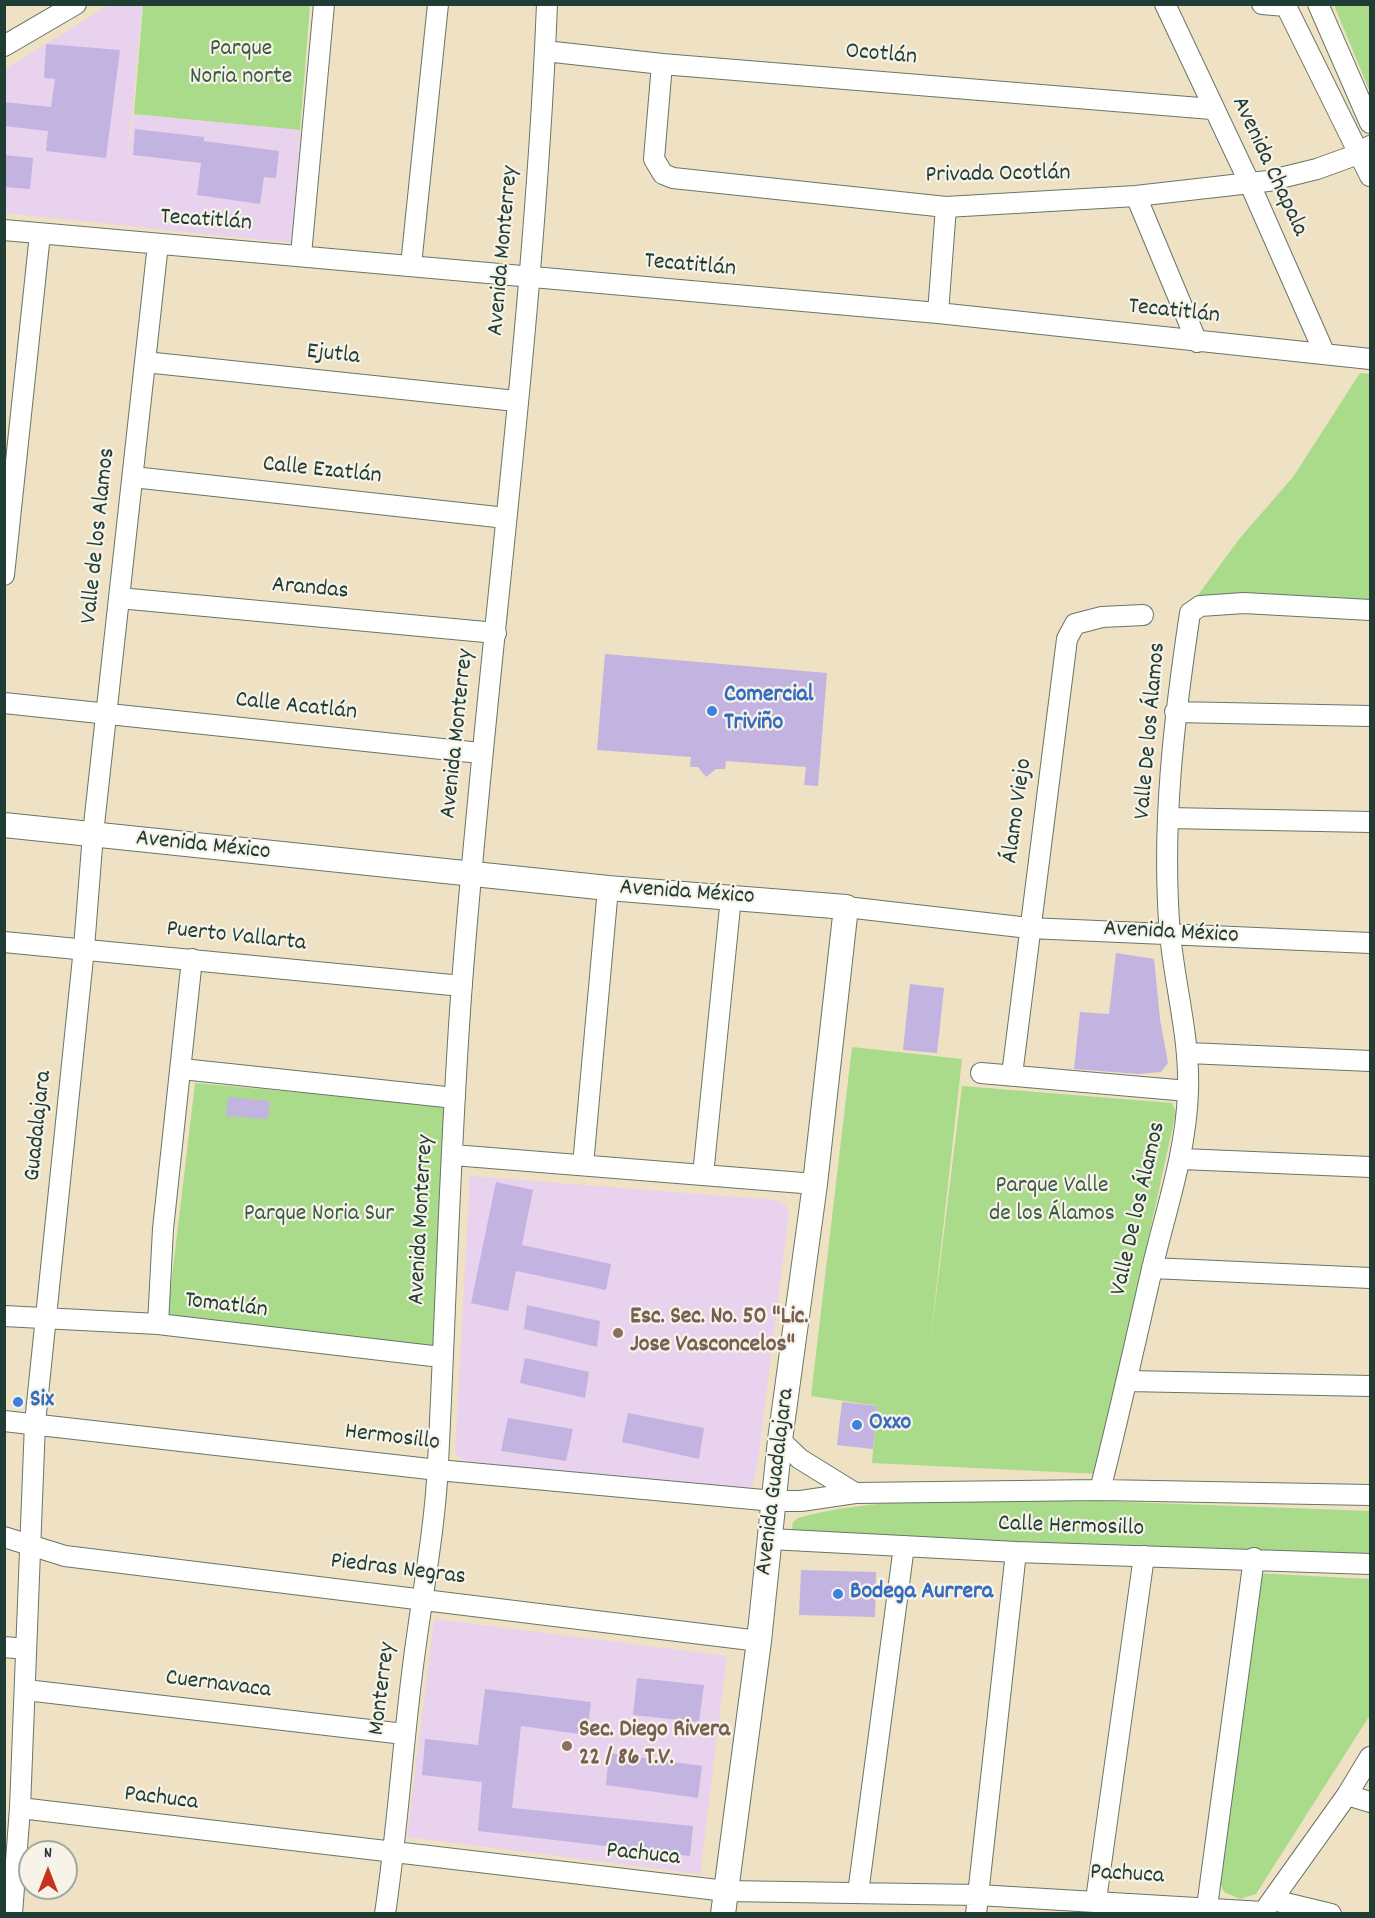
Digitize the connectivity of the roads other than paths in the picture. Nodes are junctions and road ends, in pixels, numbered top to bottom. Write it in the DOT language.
graph roads {
  1 [pos="76,4"];
  2 [pos="324,4"];
  3 [pos="438,4"];
  4 [pos="547,4"];
  5 [pos="1165,4"];
  6 [pos="1262,4"];
  7 [pos="1318,4"];
  8 [pos="1286,5"];
  9 [pos="4,46"];
  10 [pos="545,51"];
  11 [pos="662,64"];
  12 [pos="1212,109"];
  13 [pos="1371,123"];
  14 [pos="1366,150"];
  15 [pos="1371,176"];
  16 [pos="1249,182"];
  17 [pos="1136,196"];
  18 [pos="946,207"];
  19 [pos="4,230"];
  20 [pos="40,234"];
  21 [pos="158,244"];
  22 [pos="301,255"];
  23 [pos="411,265"];
  24 [pos="531,279"];
  25 [pos="938,313"];
  26 [pos="1197,342"];
  27 [pos="1324,352"];
  28 [pos="1371,359"];
  29 [pos="146,362"];
  30 [pos="516,401"];
  31 [pos="133,477"];
  32 [pos="506,518"];
  33 [pos="4,575"];
  34 [pos="119,598"];
  35 [pos="1371,610"];
  36 [pos="1143,615"];
  37 [pos="496,633"];
  38 [pos="4,703"];
  39 [pos="1175,712"];
  40 [pos="106,714"];
  41 [pos="1371,716"];
  42 [pos="480,753"];
  43 [pos="1168,818"];
  44 [pos="1371,822"];
  45 [pos="4,825"];
  46 [pos="93,834"];
  47 [pos="471,873"];
  48 [pos="608,888"];
  49 [pos="732,897"];
  50 [pos="796,902"];
  51 [pos="846,907"];
  52 [pos="1029,928"];
  53 [pos="1170,934"];
  54 [pos="4,942"];
  55 [pos="1371,943"];
  56 [pos="84,948"];
  57 [pos="192,959"];
  58 [pos="839,965"];
  59 [pos="462,986"];
  60 [pos="1188,1053"];
  61 [pos="1371,1061"];
  62 [pos="182,1069"];
  63 [pos="981,1073"];
  64 [pos="1012,1075"];
  65 [pos="1188,1091"];
  66 [pos="455,1098"];
  67 [pos="453,1155"];
  68 [pos="1182,1159"];
  69 [pos="583,1166"];
  70 [pos="1371,1167"];
  71 [pos="703,1175"];
  72 [pos="815,1184"];
  73 [pos="1152,1268"];
  74 [pos="1371,1278"];
  75 [pos="4,1316"];
  76 [pos="45,1319"];
  77 [pos="158,1324"];
  78 [pos="441,1357"];
  79 [pos="1128,1381"];
  80 [pos="1371,1386"];
  81 [pos="4,1421"];
  82 [pos="35,1423"];
  83 [pos="780,1440"];
  84 [pos="438,1470"];
  85 [pos="1100,1490"];
  86 [pos="855,1492"];
  87 [pos="1371,1495"];
  88 [pos="774,1501"];
  89 [pos="4,1538"];
  90 [pos="770,1539"];
  91 [pos="904,1546"];
  92 [pos="32,1547"];
  93 [pos="1016,1552"];
  94 [pos="1144,1556"];
  95 [pos="1254,1558"];
  96 [pos="1371,1564"];
  97 [pos="421,1599"];
  98 [pos="759,1641"];
  99 [pos="4,1647"];
  100 [pos="26,1648"];
  101 [pos="26,1690"];
  102 [pos="404,1734"];
  103 [pos="1371,1757"];
  104 [pos="13,1759"];
  105 [pos="1347,1795"];
  106 [pos="1371,1802"];
  107 [pos="20,1808"];
  108 [pos="394,1854"];
  109 [pos="9,1875"];
  110 [pos="858,1893"];
  111 [pos="1096,1900"];
  112 [pos="725,1902"];
  113 [pos="977,1904"];
  114 [pos="1207,1907"];
  115 [pos="1266,1909"];
  116 [pos="12,1914"];
  117 [pos="385,1914"];
  118 [pos="1331,1914"];
  1 -- 9 [label="street"];
  2 -- 22 [label="street"];
  3 -- 23 [label="street"];
  4 -- 10 [label="street, Avenida Monterrey"];
  5 -- 12 [label="street, Avenida Chapala"];
  6 -- 8 [label="street"];
  7 -- 13 [label="street"];
  8 -- 14 [label="street"];
  10 -- 11 [label="street, Ocotlán"];
  10 -- 24 [label="street, Avenida Monterrey"];
  11 -- 12 [label="street, Ocotlán"];
  11 -- 18 [label="street, Privada Ocotlán"];
  12 -- 16 [label="street, Avenida Chapala"];
  14 -- 15 [label="street"];
  14 -- 16 [label="street, Privada Ocotlán"];
  16 -- 17 [label="street, Privada Ocotlán"];
  16 -- 27 [label="street, Avenida Chapala"];
  17 -- 18 [label="street, Privada Ocotlán"];
  17 -- 26 [label="street"];
  18 -- 25 [label="street"];
  19 -- 20 [label="street, Tecatitlán"];
  20 -- 21 [label="street, Tecatitlán"];
  20 -- 33 [label="street"];
  21 -- 22 [label="street, Tecatitlán"];
  21 -- 29 [label="street, Valle de los Alamos"];
  22 -- 23 [label="street, Tecatitlán"];
  23 -- 24 [label="street, Tecatitlán"];
  24 -- 25 [label="street, Tecatitlán"];
  24 -- 30 [label="street, Avenida Monterrey"];
  25 -- 26 [label="street, Tecatitlán"];
  26 -- 27 [label="street, Tecatitlán"];
  27 -- 28 [label="street, Tecatitlán"];
  29 -- 30 [label="street, Ejutla"];
  29 -- 31 [label="street, Valle de los Alamos"];
  30 -- 32 [label="street, Avenida Monterrey"];
  31 -- 32 [label="street, Calle Ezatlán"];
  31 -- 34 [label="street, Valle de los Alamos"];
  32 -- 37 [label="street, Avenida Monterrey"];
  34 -- 37 [label="street, Arandas"];
  34 -- 40 [label="street, Valle de los Alamos"];
  35 -- 39 [label="street, Valle De los Álamos"];
  36 -- 52 [label="street, Álamo Viejo"];
  37 -- 42 [label="street, Avenida Monterrey"];
  38 -- 40 [label="street, Calle Acatlán"];
  39 -- 41 [label="street"];
  39 -- 43 [label="street, Valle De los Álamos"];
  40 -- 42 [label="street, Calle Acatlán"];
  40 -- 46 [label="street, Valle de los Alamos"];
  42 -- 47 [label="street, Avenida Monterrey"];
  43 -- 44 [label="street"];
  43 -- 53 [label="street, Valle De los Álamos"];
  45 -- 46 [label="main road, Avenida México"];
  46 -- 47 [label="main road, Avenida México"];
  46 -- 56 [label="street, Guadalajara"];
  47 -- 48 [label="main road, Avenida México"];
  47 -- 59 [label="street, Avenida Monterrey"];
  48 -- 49 [label="main road, Avenida México"];
  48 -- 69 [label="street"];
  49 -- 50 [label="main road, Avenida México"];
  49 -- 71 [label="street"];
  50 -- 51 [label="main road, Avenida México"];
  50 -- 58 [label="main road"];
  51 -- 52 [label="street, Avenida México"];
  51 -- 58 [label="main road, Avenida Guadalajara"];
  52 -- 53 [label="street, Avenida México"];
  52 -- 64 [label="street, Álamo Viejo"];
  53 -- 55 [label="street, Avenida México"];
  53 -- 60 [label="street, Valle De los Álamos"];
  54 -- 56 [label="street, Puerto Vallarta"];
  56 -- 57 [label="street, Puerto Vallarta"];
  56 -- 76 [label="street, Guadalajara"];
  57 -- 59 [label="street, Puerto Vallarta"];
  57 -- 62 [label="street"];
  58 -- 72 [label="main road, Avenida Guadalajara"];
  59 -- 66 [label="street, Avenida Monterrey"];
  60 -- 61 [label="street"];
  60 -- 65 [label="street, Valle De los Álamos"];
  62 -- 66 [label="street"];
  62 -- 77 [label="street"];
  63 -- 64 [label="street"];
  64 -- 65 [label="street"];
  65 -- 68 [label="street, Valle De los Álamos"];
  66 -- 67 [label="street, Avenida Monterrey"];
  67 -- 69 [label="street"];
  67 -- 78 [label="street, Avenida Monterrey"];
  68 -- 70 [label="street"];
  68 -- 73 [label="street, Valle De los Álamos"];
  69 -- 71 [label="street"];
  71 -- 72 [label="street"];
  72 -- 83 [label="main road, Avenida Guadalajara"];
  73 -- 74 [label="street"];
  73 -- 79 [label="street, Valle De los Álamos"];
  75 -- 76 [label="street, Tomatlán"];
  76 -- 77 [label="street, Tomatlán"];
  76 -- 82 [label="street, Guadalajara"];
  77 -- 78 [label="street, Tomatlán"];
  78 -- 84 [label="street, Avenida Monterrey"];
  79 -- 80 [label="street"];
  79 -- 85 [label="street, Valle De los Álamos"];
  81 -- 82 [label="street, Hermosillo"];
  82 -- 84 [label="street, Hermosillo"];
  82 -- 92 [label="street, Guadalajara"];
  83 -- 86 [label="street"];
  83 -- 88 [label="main road, Avenida Guadalajara"];
  84 -- 88 [label="street, Hermosillo"];
  84 -- 97 [label="street, Monterrey"];
  85 -- 86 [label="street, Calle Hermosillo"];
  85 -- 87 [label="street, Calle Hermosillo"];
  86 -- 88 [label="street, Calle Hermosillo"];
  88 -- 90 [label="main road, Avenida Guadalajara"];
  89 -- 92 [label="street, Piedras Negras"];
  90 -- 91 [label="street, Calle Hermosillo"];
  90 -- 98 [label="main road, Avenida Guadalajara"];
  91 -- 93 [label="street, Calle Hermosillo"];
  91 -- 110 [label="street"];
  92 -- 97 [label="street, Piedras Negras"];
  92 -- 100 [label="street, Guadalajara"];
  93 -- 94 [label="street, Calle Hermosillo"];
  93 -- 113 [label="street"];
  94 -- 95 [label="street, Calle Hermosillo"];
  94 -- 111 [label="street"];
  95 -- 96 [label="street, Calle Hermosillo"];
  95 -- 114 [label="street"];
  97 -- 98 [label="street, Piedras Negras"];
  97 -- 102 [label="street, Monterrey"];
  98 -- 112 [label="main road, Avenida Guadalajara"];
  99 -- 100 [label="street"];
  100 -- 101 [label="street, Guadalajara"];
  101 -- 102 [label="street, Cuernavaca"];
  101 -- 104 [label="street, Guadalajara"];
  102 -- 108 [label="street, Monterrey"];
  103 -- 105 [label="street"];
  104 -- 107 [label="street, Guadalajara"];
  105 -- 106 [label="street"];
  105 -- 115 [label="street"];
  107 -- 108 [label="street, Pachuca"];
  107 -- 109 [label="street, Guadalajara"];
  108 -- 112 [label="street, Pachuca"];
  108 -- 117 [label="street, Monterrey"];
  109 -- 116 [label="street, Guadalajara"];
  110 -- 112 [label="street, Pachuca"];
  110 -- 113 [label="street, Pachuca"];
  111 -- 113 [label="street, Pachuca"];
  111 -- 114 [label="street, Pachuca"];
  114 -- 115 [label="street, Pachuca"];
  115 -- 118 [label="street, Pachuca"];
}
